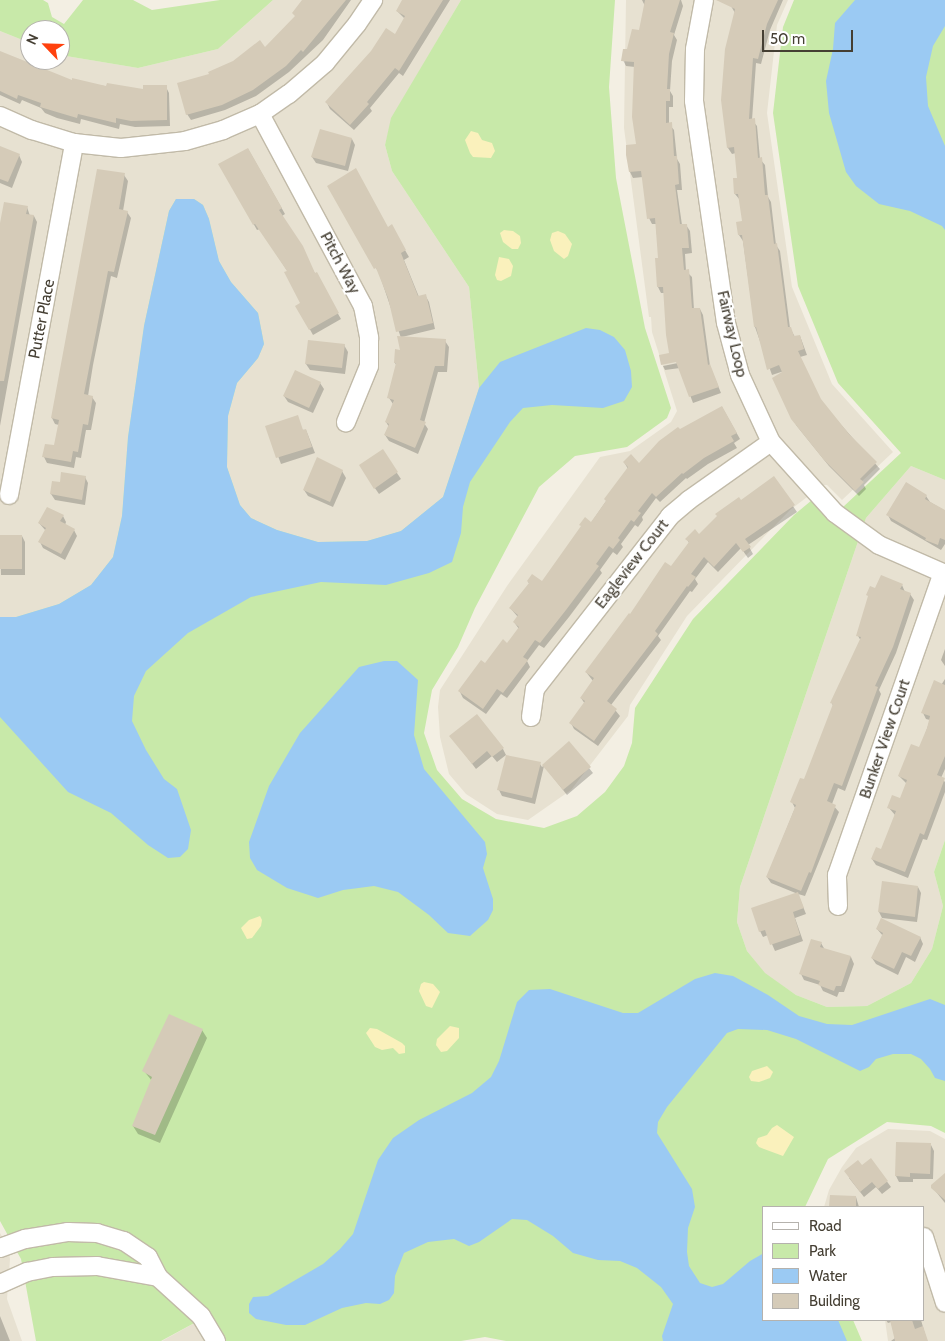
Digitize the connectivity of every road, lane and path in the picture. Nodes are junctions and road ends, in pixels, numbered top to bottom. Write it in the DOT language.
graph roads {
  1 [pos="373,0"];
  2 [pos="704,0"];
  3 [pos="260,114"];
  4 [pos="0,116"];
  5 [pos="74,143"];
  6 [pos="346,422"];
  7 [pos="771,442"];
  8 [pos="9,495"];
  9 [pos="944,574"];
  10 [pos="531,717"];
  11 [pos="838,906"];
  12 [pos="925,1240"];
  13 [pos="0,1248"];
  14 [pos="158,1276"];
  15 [pos="0,1284"];
  16 [pos="945,1304"];
  17 [pos="216,1341"];
  1 -- 3 [label="street"];
  2 -- 7 [label="street, Fairway Loop"];
  3 -- 5 [label="street"];
  3 -- 6 [label="street, Pitch Way"];
  4 -- 5 [label="street"];
  5 -- 8 [label="street, Putter Place"];
  7 -- 9 [label="street, Fairway Loop"];
  7 -- 10 [label="street, Eagleview Court"];
  9 -- 11 [label="street, Bunker View Court"];
  12 -- 16 [label="street"];
  13 -- 14 [label="street"];
  14 -- 15 [label="street"];
  14 -- 17 [label="street"];
}
